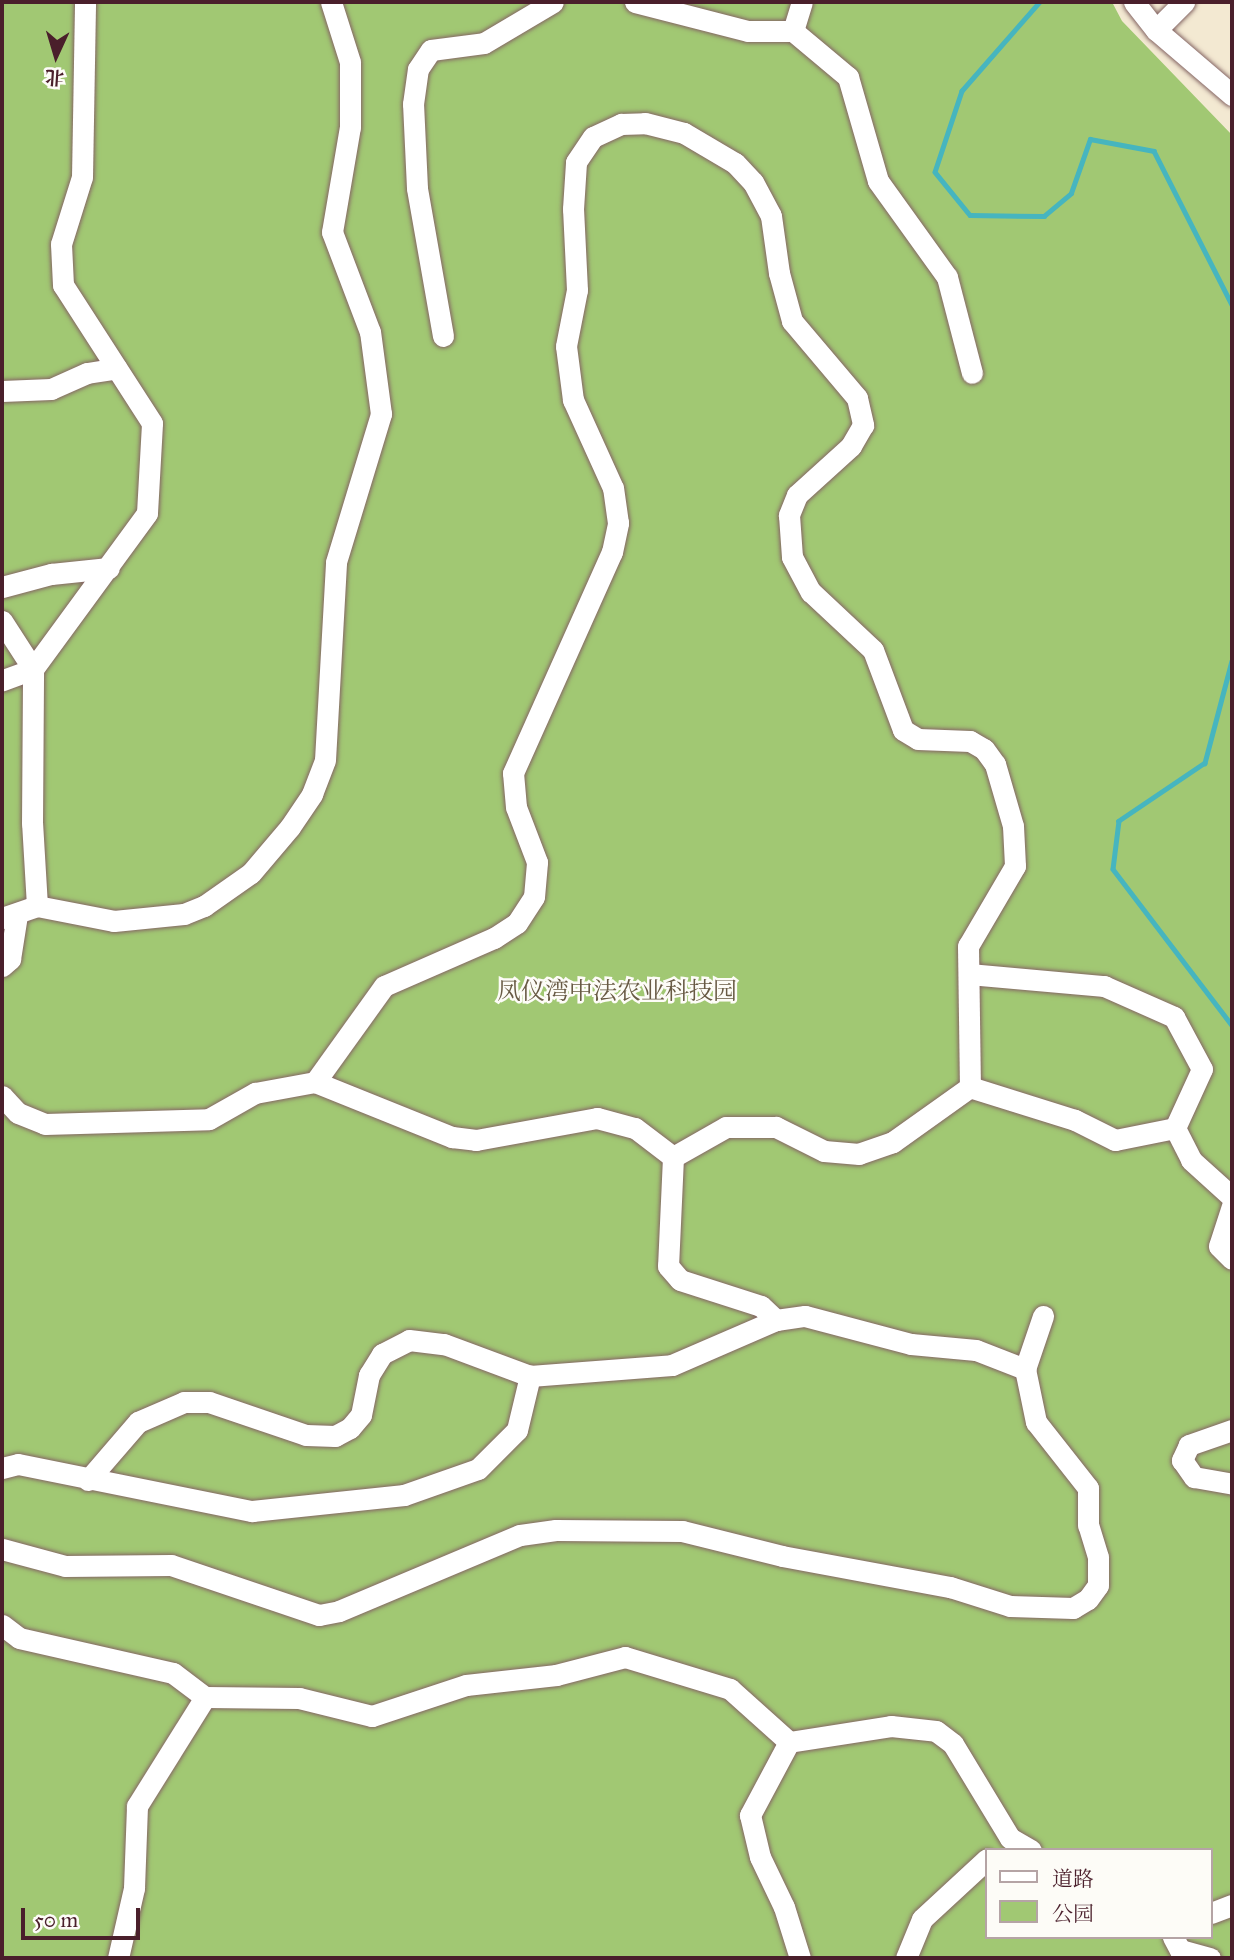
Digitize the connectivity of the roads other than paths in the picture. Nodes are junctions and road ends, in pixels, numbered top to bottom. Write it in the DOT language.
graph roads {
  1 [pos="85,2"];
  2 [pos="331,2"];
  3 [pos="553,2"];
  4 [pos="635,2"];
  5 [pos="802,2"];
  6 [pos="1134,2"];
  7 [pos="1184,2"];
  8 [pos="1156,30"];
  9 [pos="793,31"];
  10 [pos="1232,95"];
  11 [pos="443,336"];
  12 [pos="117,368"];
  13 [pos="972,373"];
  14 [pos="2,391"];
  15 [pos="109,568"];
  16 [pos="2,587"];
  17 [pos="2,621"];
  18 [pos="33,669"];
  19 [pos="2,680"];
  20 [pos="37,906"];
  21 [pos="9,917"];
  22 [pos="2,966"];
  23 [pos="969,974"];
  24 [pos="315,1083"];
  25 [pos="970,1087"];
  26 [pos="2,1096"];
  27 [pos="1175,1128"];
  28 [pos="673,1157"];
  29 [pos="1232,1197"];
  30 [pos="1232,1206"];
  31 [pos="1232,1259"];
  32 [pos="1043,1316"];
  33 [pos="776,1320"];
  34 [pos="1025,1369"];
  35 [pos="530,1376"];
  36 [pos="1232,1430"];
  37 [pos="2,1468"];
  38 [pos="88,1480"];
  39 [pos="1232,1484"];
  40 [pos="2,1549"];
  41 [pos="2,1625"];
  42 [pos="205,1697"];
  43 [pos="789,1742"];
  44 [pos="1004,1844"];
  45 [pos="1022,1848"];
  46 [pos="986,1860"];
  47 [pos="1232,1905"];
  48 [pos="1213,1912"];
  49 [pos="1174,1939"];
  50 [pos="118,1958"];
  51 [pos="800,1958"];
  52 [pos="906,1958"];
  53 [pos="1210,1958"];
  1 -- 12 [label="street"];
  2 -- 20 [label="street"];
  3 -- 11 [label="street"];
  4 -- 9 [label="street"];
  5 -- 9 [label="street"];
  6 -- 8 [label="street"];
  7 -- 8 [label="street"];
  8 -- 10 [label="street"];
  9 -- 13 [label="street"];
  12 -- 14 [label="street"];
  12 -- 15 [label="street"];
  15 -- 16 [label="street"];
  15 -- 18 [label="street"];
  17 -- 18 [label="street"];
  18 -- 19 [label="street"];
  18 -- 20 [label="street"];
  20 -- 21 [label="street"];
  21 -- 22 [label="street"];
  23 -- 24 [label="street"];
  23 -- 25 [label="street"];
  23 -- 27 [label="street"];
  24 -- 26 [label="street"];
  24 -- 28 [label="street"];
  25 -- 27 [label="street"];
  25 -- 28 [label="street"];
  27 -- 29 [label="street"];
  28 -- 33 [label="street"];
  30 -- 31 [label="street"];
  32 -- 34 [label="street"];
  33 -- 34 [label="street"];
  33 -- 35 [label="street"];
  34 -- 40 [label="street"];
  35 -- 38 [label="street"];
  35 -- 38 [label="street"];
  36 -- 39 [label="street"];
  37 -- 38 [label="street"];
  41 -- 42 [label="street"];
  42 -- 43 [label="street"];
  42 -- 50 [label="street"];
  43 -- 44 [label="street"];
  43 -- 51 [label="street"];
  44 -- 45 [label="street"];
  46 -- 52 [label="street"];
  47 -- 48 [label="street"];
  49 -- 53 [label="street"];
}
